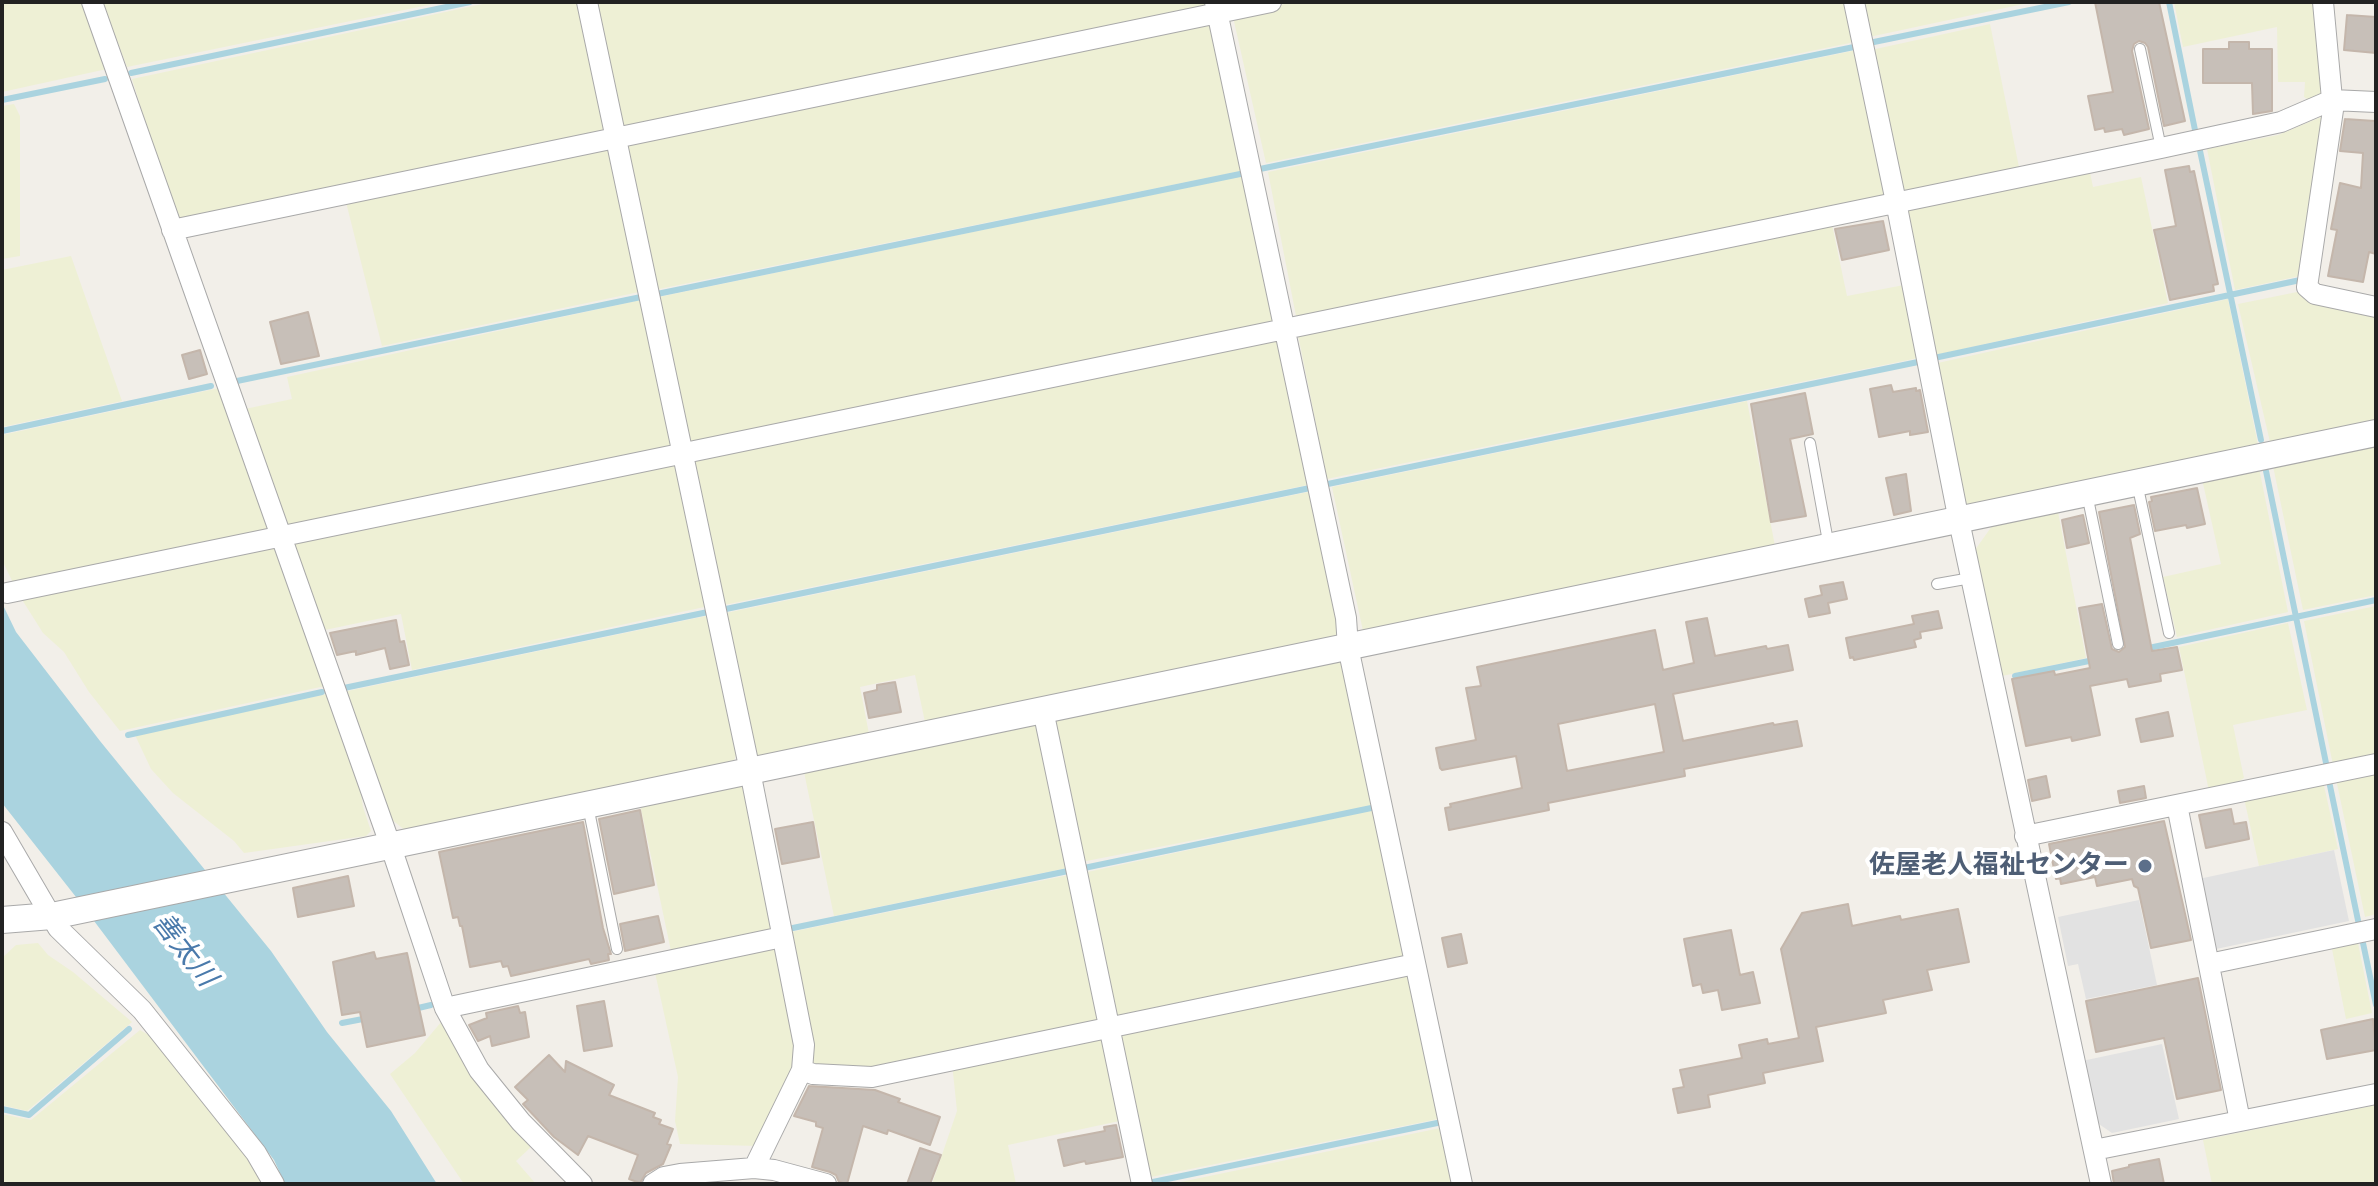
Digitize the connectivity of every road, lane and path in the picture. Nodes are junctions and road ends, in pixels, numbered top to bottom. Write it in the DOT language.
graph roads {
  1 [pos="92,2"];
  2 [pos="587,2"];
  3 [pos="1271,2"];
  4 [pos="1854,2"];
  5 [pos="2323,2"];
  6 [pos="1216,8"];
  7 [pos="2140,49"];
  8 [pos="2332,100"];
  9 [pos="2376,102"];
  10 [pos="615,138"];
  11 [pos="2161,148"];
  12 [pos="1896,202"];
  13 [pos="172,230"];
  14 [pos="2376,307"];
  15 [pos="1283,330"];
  16 [pos="2376,433"];
  17 [pos="1810,443"];
  18 [pos="682,454"];
  19 [pos="2137,483"];
  20 [pos="2087,494"];
  21 [pos="1959,521"];
  22 [pos="280,536"];
  23 [pos="1829,547"];
  24 [pos="1971,578"];
  25 [pos="1937,584"];
  26 [pos="7,593"];
  27 [pos="2169,633"];
  28 [pos="2118,644"];
  29 [pos="1348,647"];
  30 [pos="1043,710"];
  31 [pos="2376,764"];
  32 [pos="750,771"];
  33 [pos="588,805"];
  34 [pos="2177,805"];
  35 [pos="2,832"];
  36 [pos="2025,836"];
  37 [pos="391,847"];
  38 [pos="61,914"];
  39 [pos="2,920"];
  40 [pos="2376,929"];
  41 [pos="782,937"];
  42 [pos="617,949"];
  43 [pos="1415,964"];
  44 [pos="2209,964"];
  45 [pos="445,1008"];
  46 [pos="1109,1027"];
  47 [pos="802,1070"];
  48 [pos="2376,1094"];
  49 [pos="2240,1121"];
  50 [pos="2094,1150"];
  51 [pos="754,1168"];
  52 [pos="274,1184"];
  53 [pos="582,1184"];
  54 [pos="653,1184"];
  55 [pos="826,1184"];
  56 [pos="1142,1184"];
  57 [pos="1462,1184"];
  58 [pos="2101,1184"];
  1 -- 13 [label="street"];
  2 -- 10 [label="street"];
  3 -- 6 [label="street"];
  4 -- 12 [label="street"];
  5 -- 8 [label="street"];
  6 -- 10 [label="street"];
  6 -- 15 [label="street"];
  7 -- 11 [label="lane"];
  8 -- 9 [label="street"];
  8 -- 11 [label="street"];
  8 -- 14 [label="street"];
  10 -- 13 [label="street"];
  10 -- 18 [label="street"];
  11 -- 12 [label="street"];
  12 -- 15 [label="street"];
  12 -- 21 [label="street"];
  13 -- 22 [label="street"];
  15 -- 18 [label="street"];
  15 -- 29 [label="street"];
  16 -- 19 [label="street"];
  17 -- 23 [label="lane"];
  18 -- 22 [label="street"];
  18 -- 32 [label="street"];
  19 -- 20 [label="street"];
  19 -- 27 [label="lane"];
  20 -- 21 [label="street"];
  20 -- 28 [label="lane"];
  21 -- 23 [label="street"];
  21 -- 24 [label="street"];
  22 -- 26 [label="street"];
  22 -- 37 [label="street"];
  23 -- 29 [label="street"];
  24 -- 25 [label="lane"];
  24 -- 36 [label="street"];
  29 -- 30 [label="street"];
  29 -- 43 [label="street"];
  30 -- 32 [label="street"];
  30 -- 46 [label="street"];
  31 -- 34 [label="street"];
  32 -- 33 [label="street"];
  32 -- 41 [label="street"];
  33 -- 37 [label="street"];
  33 -- 42 [label="lane"];
  34 -- 36 [label="street"];
  34 -- 44 [label="street"];
  35 -- 38 [label="street"];
  36 -- 50 [label="street"];
  37 -- 38 [label="street"];
  37 -- 45 [label="street"];
  38 -- 39 [label="street"];
  38 -- 52 [label="street"];
  40 -- 44 [label="street"];
  41 -- 45 [label="street"];
  41 -- 47 [label="street"];
  43 -- 46 [label="street"];
  43 -- 57 [label="street"];
  44 -- 49 [label="street"];
  45 -- 53 [label="street"];
  46 -- 47 [label="street"];
  46 -- 56 [label="street"];
  47 -- 51 [label="street"];
  48 -- 49 [label="street"];
  49 -- 50 [label="street"];
  50 -- 58 [label="street"];
  51 -- 54 [label="street"];
  51 -- 55 [label="street"];
}
